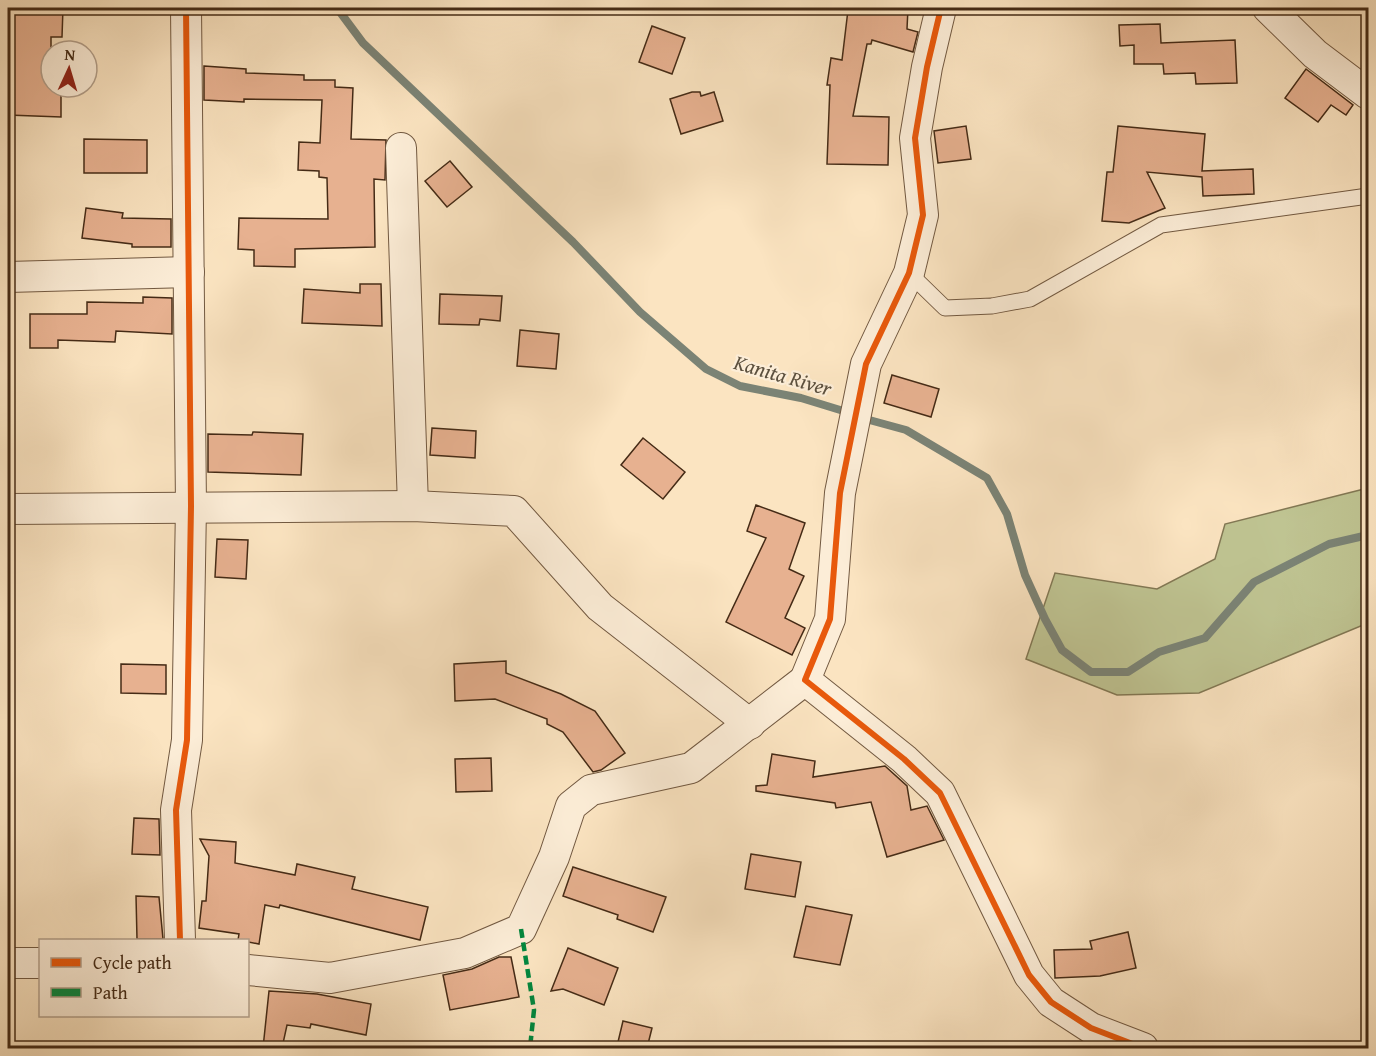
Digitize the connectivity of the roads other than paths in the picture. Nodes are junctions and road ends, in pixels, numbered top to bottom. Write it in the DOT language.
graph roads {
  1 [pos="186,8"];
  2 [pos="941,8"];
  3 [pos="1268,8"];
  4 [pos="1368,94"];
  5 [pos="401,147"];
  6 [pos="1368,196"];
  7 [pos="189,272"];
  8 [pos="909,273"];
  9 [pos="8,277"];
  10 [pos="191,506"];
  11 [pos="413,506"];
  12 [pos="8,509"];
  13 [pos="805,680"];
  14 [pos="750,724"];
  15 [pos="180,939"];
  16 [pos="8,963"];
  17 [pos="39,963"];
  18 [pos="249,970"];
  19 [pos="1143,1048"];
  1 -- 7 [label="street"];
  2 -- 8 [label="street"];
  3 -- 4 [label="street"];
  5 -- 11 [label="street"];
  6 -- 8 [label="lane"];
  7 -- 9 [label="street"];
  7 -- 10 [label="street"];
  8 -- 13 [label="street"];
  10 -- 11 [label="street"];
  10 -- 12 [label="street"];
  10 -- 15 [label="street"];
  11 -- 14 [label="street"];
  13 -- 14 [label="street"];
  13 -- 19 [label="street"];
  14 -- 18 [label="street"];
  16 -- 17 [label="street"];
}
